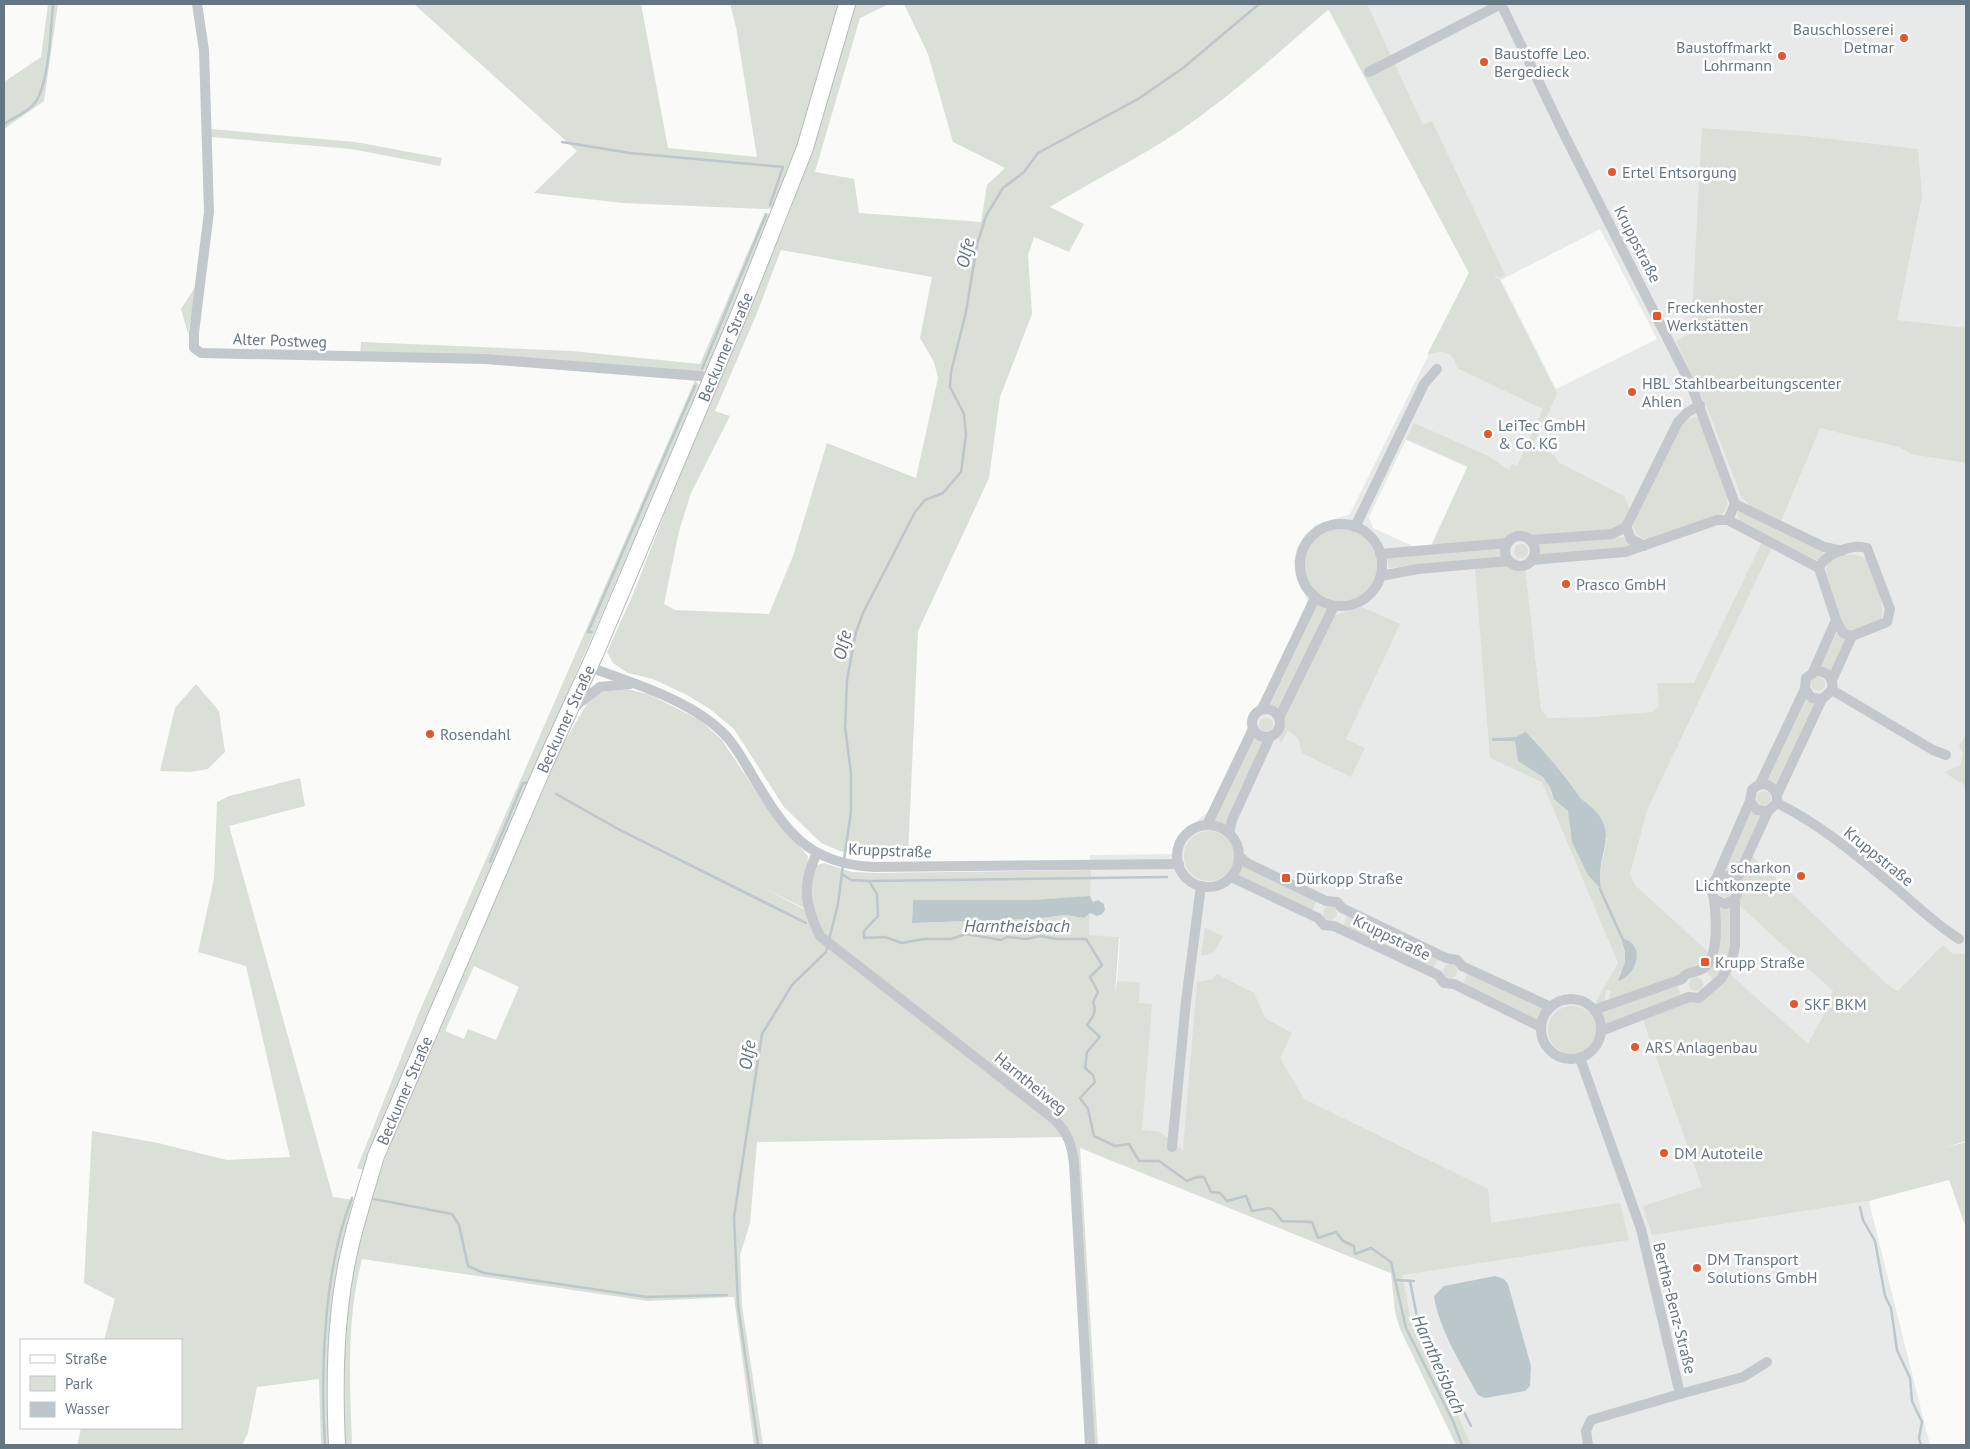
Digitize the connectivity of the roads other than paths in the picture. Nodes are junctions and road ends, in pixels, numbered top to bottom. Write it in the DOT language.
graph roads {
  1 [pos="197,4"];
  2 [pos="847,4"];
  3 [pos="1501,4"];
  4 [pos="1369,72"];
  5 [pos="1437,369"];
  6 [pos="712,377"];
  7 [pos="1700,405"];
  8 [pos="1735,504"];
  9 [pos="1728,520"];
  10 [pos="1356,526"];
  11 [pos="1626,526"];
  12 [pos="1530,540"];
  13 [pos="1508,543"];
  14 [pos="1644,546"];
  15 [pos="1842,551"];
  16 [pos="1380,554"];
  17 [pos="1531,560"];
  18 [pos="1509,561"];
  19 [pos="1819,568"];
  20 [pos="1381,576"];
  21 [pos="1315,598"];
  22 [pos="1334,606"];
  23 [pos="1836,620"];
  24 [pos="1852,636"];
  25 [pos="589,667"];
  26 [pos="1812,672"];
  27 [pos="633,684"];
  28 [pos="1832,685"];
  29 [pos="1805,689"];
  30 [pos="1822,699"];
  31 [pos="1262,709"];
  32 [pos="567,715"];
  33 [pos="1279,718"];
  34 [pos="1253,729"];
  35 [pos="1270,737"];
  36 [pos="1946,755"];
  37 [pos="1760,784"];
  38 [pos="1777,799"];
  39 [pos="1750,802"];
  40 [pos="1768,811"];
  41 [pos="1207,825"];
  42 [pos="1229,832"];
  43 [pos="817,854"];
  44 [pos="1239,856"];
  45 [pos="1178,860"];
  46 [pos="1231,877"];
  47 [pos="1716,879"];
  48 [pos="1736,881"];
  49 [pos="1201,886"];
  50 [pos="1714,898"];
  51 [pos="1735,899"];
  52 [pos="1326,901"];
  53 [pos="1342,908"];
  54 [pos="1318,918"];
  55 [pos="1334,926"];
  56 [pos="1959,938"];
  57 [pos="1446,958"];
  58 [pos="1462,966"];
  59 [pos="1699,971"];
  60 [pos="1438,976"];
  61 [pos="1682,979"];
  62 [pos="1454,984"];
  63 [pos="1709,988"];
  64 [pos="1689,997"];
  65 [pos="1552,1007"];
  66 [pos="1594,1010"];
  67 [pos="1541,1027"];
  68 [pos="1601,1031"];
  69 [pos="1580,1058"];
  70 [pos="1172,1146"];
  71 [pos="1767,1362"];
  72 [pos="1680,1394"];
  73 [pos="338,1445"];
  74 [pos="1090,1445"];
  75 [pos="1588,1445"];
  1 -- 6 [label="street, Alter Postweg"];
  2 -- 6 [label="main road, Beckumer Straße"];
  3 -- 4 [label="street, Kruppstraße"];
  3 -- 7 [label="street, Kruppstraße"];
  5 -- 10 [label="street"];
  6 -- 25 [label="main road, Beckumer Straße"];
  7 -- 8 [label="street, Kruppstraße"];
  7 -- 11 [label="street"];
  8 -- 9 [label="street"];
  8 -- 15 [label="street"];
  9 -- 14 [label="street"];
  9 -- 19 [label="street"];
  10 -- 16 [label="street"];
  10 -- 21 [label="street"];
  11 -- 12 [label="street"];
  11 -- 14 [label="street"];
  12 -- 13 [label="street"];
  12 -- 17 [label="street"];
  13 -- 16 [label="street"];
  13 -- 18 [label="street"];
  14 -- 17 [label="street"];
  15 -- 19 [label="street"];
  15 -- 24 [label="street"];
  16 -- 20 [label="street"];
  17 -- 18 [label="street"];
  18 -- 20 [label="street"];
  19 -- 23 [label="street"];
  20 -- 22 [label="street"];
  21 -- 22 [label="street"];
  21 -- 31 [label="street"];
  22 -- 33 [label="street"];
  23 -- 24 [label="street"];
  23 -- 26 [label="street"];
  24 -- 28 [label="street"];
  25 -- 27 [label="street, Kruppstraße"];
  25 -- 32 [label="main road, Beckumer Straße"];
  26 -- 28 [label="street"];
  26 -- 29 [label="street"];
  27 -- 32 [label="street"];
  27 -- 43 [label="street, Kruppstraße"];
  28 -- 30 [label="street"];
  28 -- 36 [label="street"];
  29 -- 30 [label="street"];
  29 -- 37 [label="street"];
  30 -- 38 [label="street"];
  31 -- 33 [label="street"];
  31 -- 34 [label="street"];
  32 -- 73 [label="main road, Beckumer Straße"];
  33 -- 35 [label="street"];
  34 -- 35 [label="street"];
  34 -- 41 [label="street"];
  35 -- 42 [label="street"];
  37 -- 38 [label="street, Kruppstraße"];
  37 -- 39 [label="street"];
  38 -- 40 [label="street"];
  38 -- 56 [label="street, Kruppstraße"];
  39 -- 40 [label="street"];
  39 -- 47 [label="street"];
  40 -- 48 [label="street"];
  41 -- 42 [label="street"];
  41 -- 45 [label="street"];
  42 -- 44 [label="street"];
  43 -- 45 [label="street, Kruppstraße"];
  43 -- 74 [label="street, Harntheiweg"];
  44 -- 46 [label="street"];
  44 -- 52 [label="street, Kruppstraße"];
  45 -- 49 [label="street"];
  46 -- 49 [label="street"];
  46 -- 54 [label="street, Kruppstraße"];
  47 -- 48 [label="street"];
  47 -- 50 [label="street"];
  48 -- 51 [label="street"];
  49 -- 70 [label="street"];
  50 -- 51 [label="street"];
  50 -- 59 [label="street"];
  51 -- 63 [label="street"];
  52 -- 53 [label="street, Kruppstraße"];
  52 -- 54 [label="street"];
  53 -- 55 [label="street, Kruppstraße"];
  53 -- 57 [label="street, Kruppstraße"];
  54 -- 55 [label="street, Kruppstraße"];
  55 -- 60 [label="street, Kruppstraße"];
  57 -- 58 [label="street, Kruppstraße"];
  57 -- 60 [label="street, Kruppstraße"];
  58 -- 62 [label="street"];
  58 -- 65 [label="street, Kruppstraße"];
  59 -- 61 [label="street"];
  59 -- 63 [label="street"];
  60 -- 62 [label="street, Kruppstraße"];
  61 -- 64 [label="street"];
  61 -- 66 [label="street"];
  62 -- 67 [label="street, Kruppstraße"];
  63 -- 64 [label="street"];
  64 -- 68 [label="street"];
  65 -- 66 [label="street"];
  65 -- 67 [label="street"];
  66 -- 68 [label="street"];
  67 -- 69 [label="street"];
  68 -- 69 [label="street"];
  69 -- 72 [label="street, Bertha-Benz-Straße"];
  71 -- 72 [label="street, Bertha-Benz-Straße"];
  72 -- 75 [label="street, Bertha-Benz-Straße"];
}
